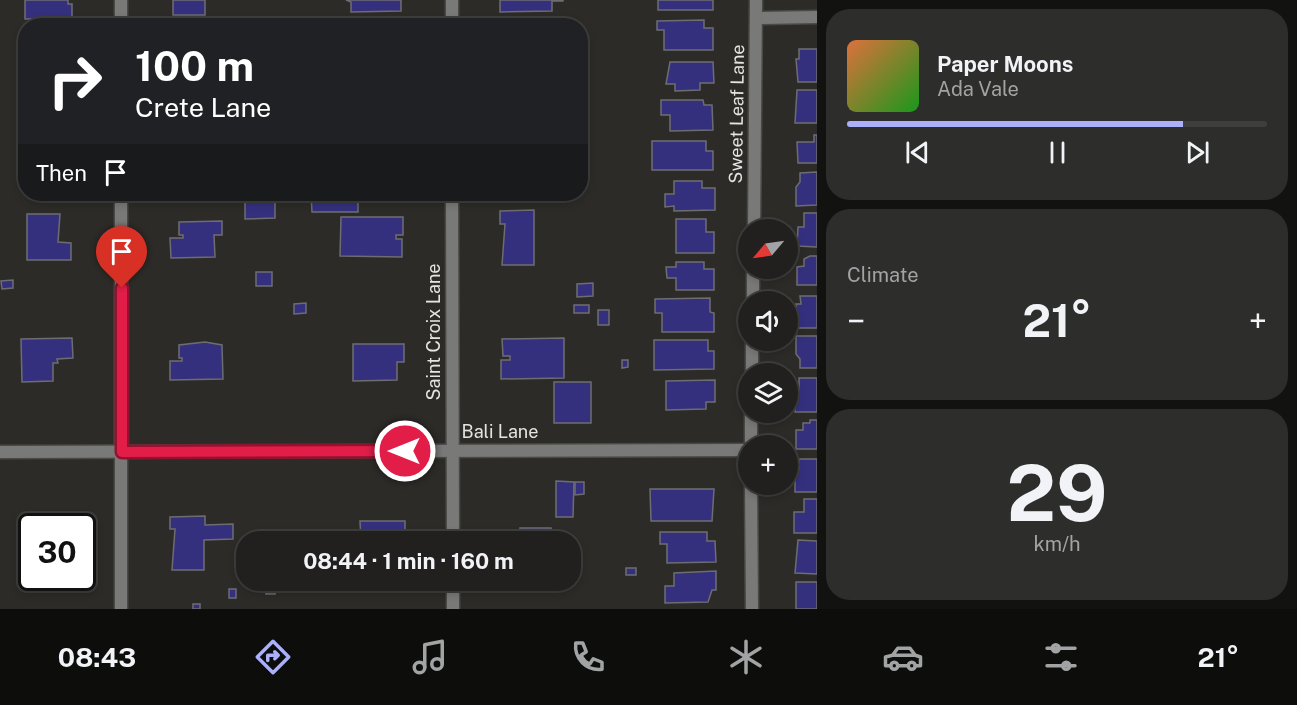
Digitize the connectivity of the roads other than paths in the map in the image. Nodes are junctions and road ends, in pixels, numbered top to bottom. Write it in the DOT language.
graph roads {
  1 [pos="121,0"];
  2 [pos="452,0"];
  3 [pos="756,0"];
  4 [pos="817,17"];
  5 [pos="121,18"];
  6 [pos="452,18"];
  7 [pos="757,18"];
  8 [pos="121,201"];
  9 [pos="452,201"];
  10 [pos="754,219"];
  11 [pos="452,450"];
  12 [pos="738,450"];
  13 [pos="0,452"];
  14 [pos="122,452"];
  15 [pos="751,495"];
  16 [pos="453,531"];
  17 [pos="453,591"];
  18 [pos="121,609"];
  19 [pos="453,609"];
  20 [pos="752,609"];
  1 -- 5 [label="street"];
  2 -- 6 [label="street"];
  3 -- 7 [label="street, Sweet Leaf Lane"];
  4 -- 7 [label="street"];
  7 -- 10 [label="street, Sweet Leaf Lane"];
  8 -- 14 [label="street"];
  9 -- 11 [label="street, Saint Croix Lane"];
  11 -- 12 [label="street, Bali Lane"];
  11 -- 14 [label="street, Bali Lane"];
  11 -- 16 [label="street, Saint Croix Lane"];
  13 -- 14 [label="street, Bali Lane"];
  14 -- 18 [label="street"];
  15 -- 20 [label="street"];
  17 -- 19 [label="street"];
}
